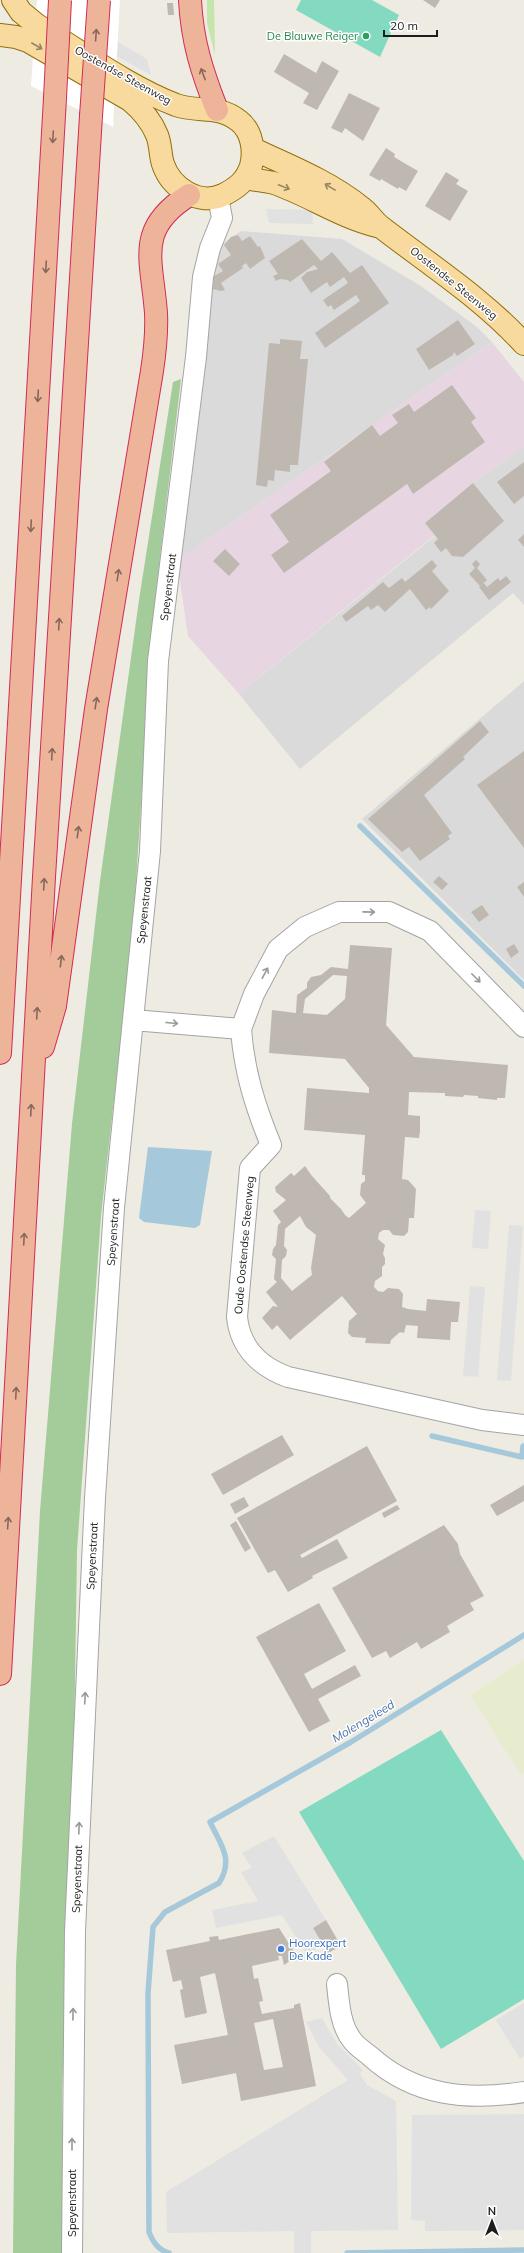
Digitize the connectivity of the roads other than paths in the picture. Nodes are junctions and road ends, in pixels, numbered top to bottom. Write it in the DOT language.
graph roads {
  1 [pos="13,0"];
  2 [pos="60,0"];
  3 [pos="99,0"];
  4 [pos="190,0"];
  5 [pos="0,35"];
  6 [pos="218,110"];
  7 [pos="253,149"];
  8 [pos="246,178"];
  9 [pos="189,195"];
  10 [pos="218,197"];
  11 [pos="380,226"];
  12 [pos="524,344"];
  13 [pos="2,985"];
  14 [pos="133,1020"];
  15 [pos="524,1027"];
  16 [pos="241,1029"];
  17 [pos="0,1053"];
  18 [pos="33,1080"];
  19 [pos="524,1426"];
  20 [pos="0,1674"];
  21 [pos="337,1984"];
  22 [pos="524,2092"];
  23 [pos="72,2253"];
  1 -- 6 [label="main road, Oostendse Steenweg"];
  2 -- 13 [label="highway, one-way, bridge"];
  18 -- 3 [label="highway, one-way, bridge"];
  6 -- 4 [label="highway, one-way"];
  5 -- 9 [label="main road, Oostendse Steenweg, one-way"];
  6 -- 7 [label="main road, Oostendse Steenweg"];
  7 -- 8 [label="main road"];
  11 -- 7 [label="main road, Oostendse Steenweg, one-way"];
  8 -- 10 [label="main road"];
  8 -- 11 [label="main road, Oostendse Steenweg, one-way"];
  9 -- 10 [label="main road"];
  18 -- 9 [label="highway, one-way"];
  10 -- 14 [label="street, Speyenstraat"];
  11 -- 12 [label="main road, Oostendse Steenweg"];
  13 -- 17 [label="highway"];
  14 -- 16 [label="street, one-way"];
  23 -- 14 [label="street, Speyenstraat, one-way"];
  16 -- 15 [label="street, Oude Oostendse Steenweg, one-way"];
  16 -- 19 [label="street, Oude Oostendse Steenweg"];
  20 -- 18 [label="highway, one-way"];
  21 -- 22 [label="street"];
}
